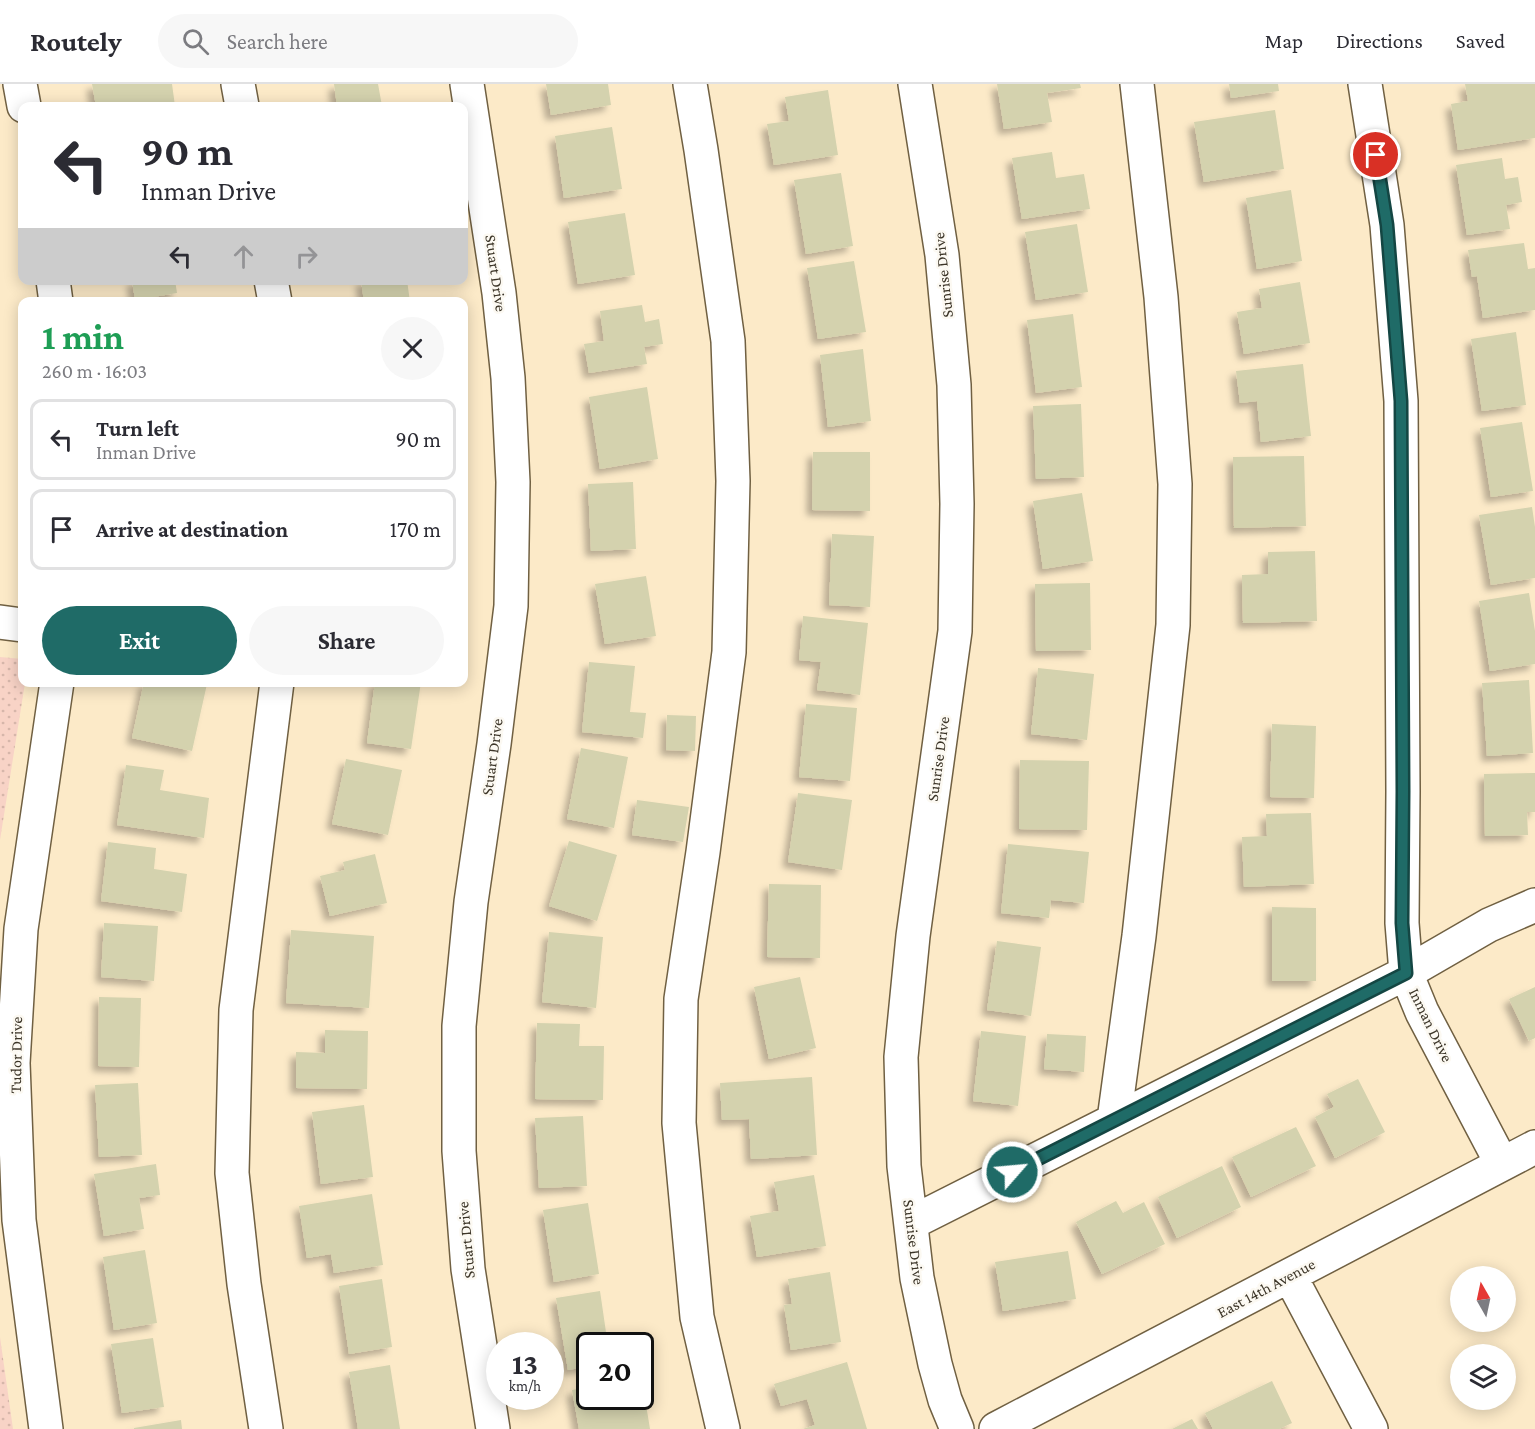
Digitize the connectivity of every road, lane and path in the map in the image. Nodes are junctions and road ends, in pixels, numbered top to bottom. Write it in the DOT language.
graph roads {
  1 [pos="20,84"];
  2 [pos="238,84"];
  3 [pos="467,84"];
  4 [pos="690,84"];
  5 [pos="915,84"];
  6 [pos="1137,84"];
  7 [pos="1365,84"];
  8 [pos="23,102"];
  9 [pos="241,102"];
  10 [pos="0,622"];
  11 [pos="18,624"];
  12 [pos="56,687"];
  13 [pos="276,687"];
  14 [pos="1535,905"];
  15 [pos="1406,973"];
  16 [pos="1114,1120"];
  17 [pos="1535,1147"];
  18 [pos="1502,1164"];
  19 [pos="911,1223"];
  20 [pos="1290,1276"];
  21 [pos="46,1429"];
  22 [pos="266,1429"];
  23 [pos="493,1429"];
  24 [pos="723,1429"];
  25 [pos="957,1429"];
  26 [pos="996,1429"];
  27 [pos="1371,1429"];
  1 -- 8 [label="street"];
  2 -- 9 [label="street"];
  3 -- 23 [label="street, Stuart Drive"];
  4 -- 24 [label="street"];
  5 -- 19 [label="street, Sunrise Drive"];
  6 -- 16 [label="street"];
  7 -- 15 [label="street, Inman Drive"];
  10 -- 11 [label="street"];
  12 -- 21 [label="street, Tudor Drive"];
  13 -- 22 [label="street"];
  14 -- 15 [label="street"];
  15 -- 16 [label="street"];
  15 -- 18 [label="street, Inman Drive"];
  16 -- 19 [label="street"];
  17 -- 18 [label="street, East 14th Avenue"];
  18 -- 20 [label="street, East 14th Avenue"];
  19 -- 25 [label="street, Sunrise Drive"];
  20 -- 26 [label="street, East 14th Avenue"];
  20 -- 27 [label="street"];
}
